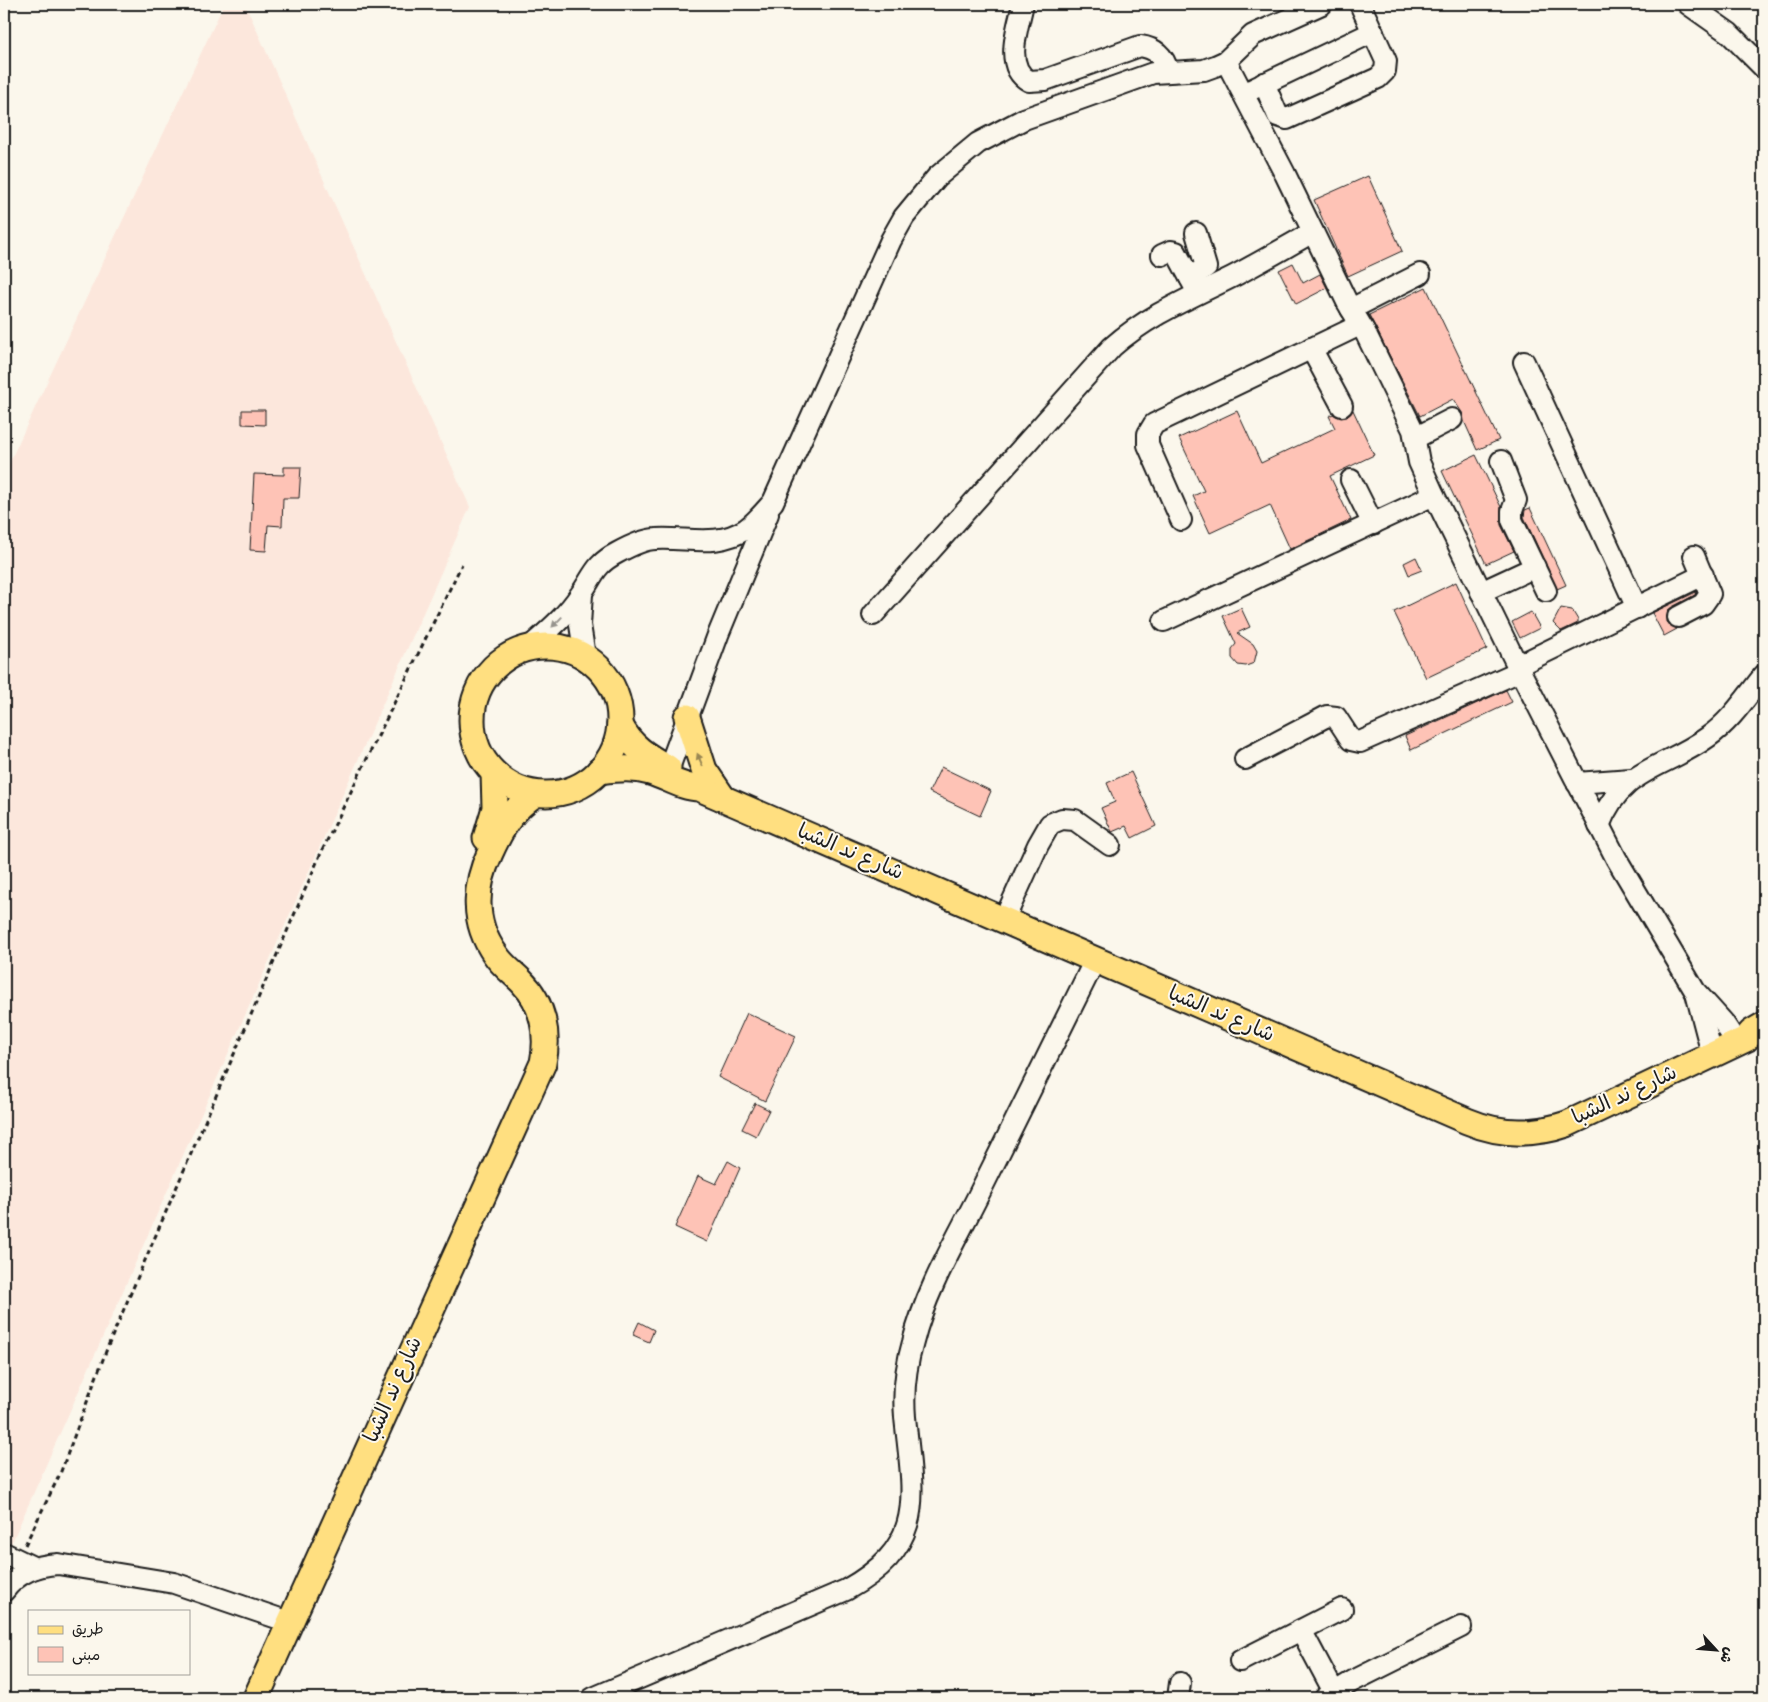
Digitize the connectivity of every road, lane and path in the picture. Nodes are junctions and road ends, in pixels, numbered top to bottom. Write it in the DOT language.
graph roads {
  1 [pos="1023,4"];
  2 [pos="1322,4"];
  3 [pos="1360,4"];
  4 [pos="1688,4"];
  5 [pos="1373,32"];
  6 [pos="1226,61"];
  7 [pos="1764,68"];
  8 [pos="1168,70"];
  9 [pos="1264,83"];
  10 [pos="1243,93"];
  11 [pos="1313,232"];
  12 [pos="1196,233"];
  13 [pos="1162,255"];
  14 [pos="1420,274"];
  15 [pos="1194,285"];
  16 [pos="1356,317"];
  17 [pos="1311,348"];
  18 [pos="1524,362"];
  19 [pos="1342,406"];
  20 [pos="1452,419"];
  21 [pos="1415,438"];
  22 [pos="1501,461"];
  23 [pos="1351,480"];
  24 [pos="1434,495"];
  25 [pos="773,502"];
  26 [pos="1181,520"];
  27 [pos="1373,524"];
  28 [pos="1694,556"];
  29 [pos="462,564"];
  30 [pos="1535,567"];
  31 [pos="1703,575"];
  32 [pos="1546,591"];
  33 [pos="1481,592"];
  34 [pos="582,594"];
  35 [pos="1637,608"];
  36 [pos="873,615"];
  37 [pos="1678,617"];
  38 [pos="1164,621"];
  39 [pos="530,647"];
  40 [pos="585,656"];
  41 [pos="1519,668"];
  42 [pos="1764,674"];
  43 [pos="687,717"];
  44 [pos="620,725"];
  45 [pos="1245,759"];
  46 [pos="669,768"];
  47 [pos="599,772"];
  48 [pos="494,773"];
  49 [pos="1632,779"];
  50 [pos="1577,782"];
  51 [pos="700,788"];
  52 [pos="535,794"];
  53 [pos="723,798"];
  54 [pos="1599,826"];
  55 [pos="1110,845"];
  56 [pos="1004,920"];
  57 [pos="1096,960"];
  58 [pos="1695,991"];
  59 [pos="1753,1036"];
  60 [pos="1712,1054"];
  61 [pos="534,1082"];
  62 [pos="19,1560"];
  63 [pos="4,1591"];
  64 [pos="1342,1610"];
  65 [pos="289,1622"];
  66 [pos="1460,1627"];
  67 [pos="1301,1630"];
  68 [pos="1240,1661"];
  69 [pos="1329,1695"];
  70 [pos="256,1698"];
  71 [pos="594,1698"];
  1 -- 8 [label="street"];
  2 -- 6 [label="street"];
  3 -- 5 [label="street"];
  4 -- 7 [label="street"];
  5 -- 9 [label="street"];
  5 -- 9 [label="street"];
  6 -- 8 [label="street"];
  6 -- 10 [label="street"];
  8 -- 25 [label="street"];
  9 -- 10 [label="street"];
  10 -- 11 [label="street"];
  11 -- 15 [label="street"];
  11 -- 16 [label="street"];
  12 -- 15 [label="street"];
  13 -- 15 [label="street"];
  14 -- 16 [label="street"];
  15 -- 36 [label="street"];
  16 -- 17 [label="street"];
  16 -- 21 [label="street"];
  17 -- 19 [label="street"];
  17 -- 26 [label="street"];
  18 -- 35 [label="street"];
  20 -- 21 [label="street"];
  21 -- 24 [label="street"];
  22 -- 30 [label="street"];
  23 -- 27 [label="street"];
  24 -- 27 [label="street"];
  24 -- 33 [label="street"];
  25 -- 34 [label="street"];
  25 -- 43 [label="street"];
  27 -- 38 [label="street"];
  28 -- 31 [label="street"];
  29 -- 62 [label="path"];
  30 -- 32 [label="street"];
  30 -- 33 [label="street"];
  31 -- 35 [label="street"];
  31 -- 37 [label="street"];
  33 -- 41 [label="street"];
  34 -- 39 [label="street, one-way"];
  34 -- 40 [label="street"];
  35 -- 41 [label="street"];
  39 -- 40 [label="main road"];
  39 -- 48 [label="main road"];
  40 -- 44 [label="main road"];
  41 -- 45 [label="street"];
  41 -- 50 [label="street"];
  42 -- 49 [label="street"];
  43 -- 46 [label="street"];
  53 -- 43 [label="main road, one-way"];
  44 -- 46 [label="main road, شارع ند الشبا"];
  44 -- 47 [label="main road"];
  46 -- 51 [label="main road, شارع ند الشبا"];
  47 -- 51 [label="main road, شارع ند الشبا"];
  47 -- 52 [label="main road"];
  48 -- 52 [label="main road"];
  48 -- 61 [label="main road, شارع ند الشبا"];
  49 -- 50 [label="street"];
  49 -- 54 [label="street"];
  50 -- 54 [label="street"];
  51 -- 53 [label="main road, شارع ند الشبا"];
  52 -- 61 [label="main road, شارع ند الشبا"];
  53 -- 56 [label="main road, شارع ند الشبا"];
  54 -- 58 [label="street"];
  55 -- 56 [label="street"];
  56 -- 57 [label="main road, شارع ند الشبا"];
  57 -- 60 [label="main road, شارع ند الشبا"];
  57 -- 71 [label="street"];
  58 -- 59 [label="street"];
  58 -- 60 [label="street"];
  59 -- 60 [label="main road, شارع ند الشبا"];
  61 -- 65 [label="main road, شارع ند الشبا"];
  62 -- 63 [label="street"];
  62 -- 65 [label="street"];
  64 -- 67 [label="street"];
  65 -- 70 [label="main road, شارع ند الشبا"];
  66 -- 69 [label="street"];
  67 -- 68 [label="street"];
  67 -- 69 [label="street"];
}
